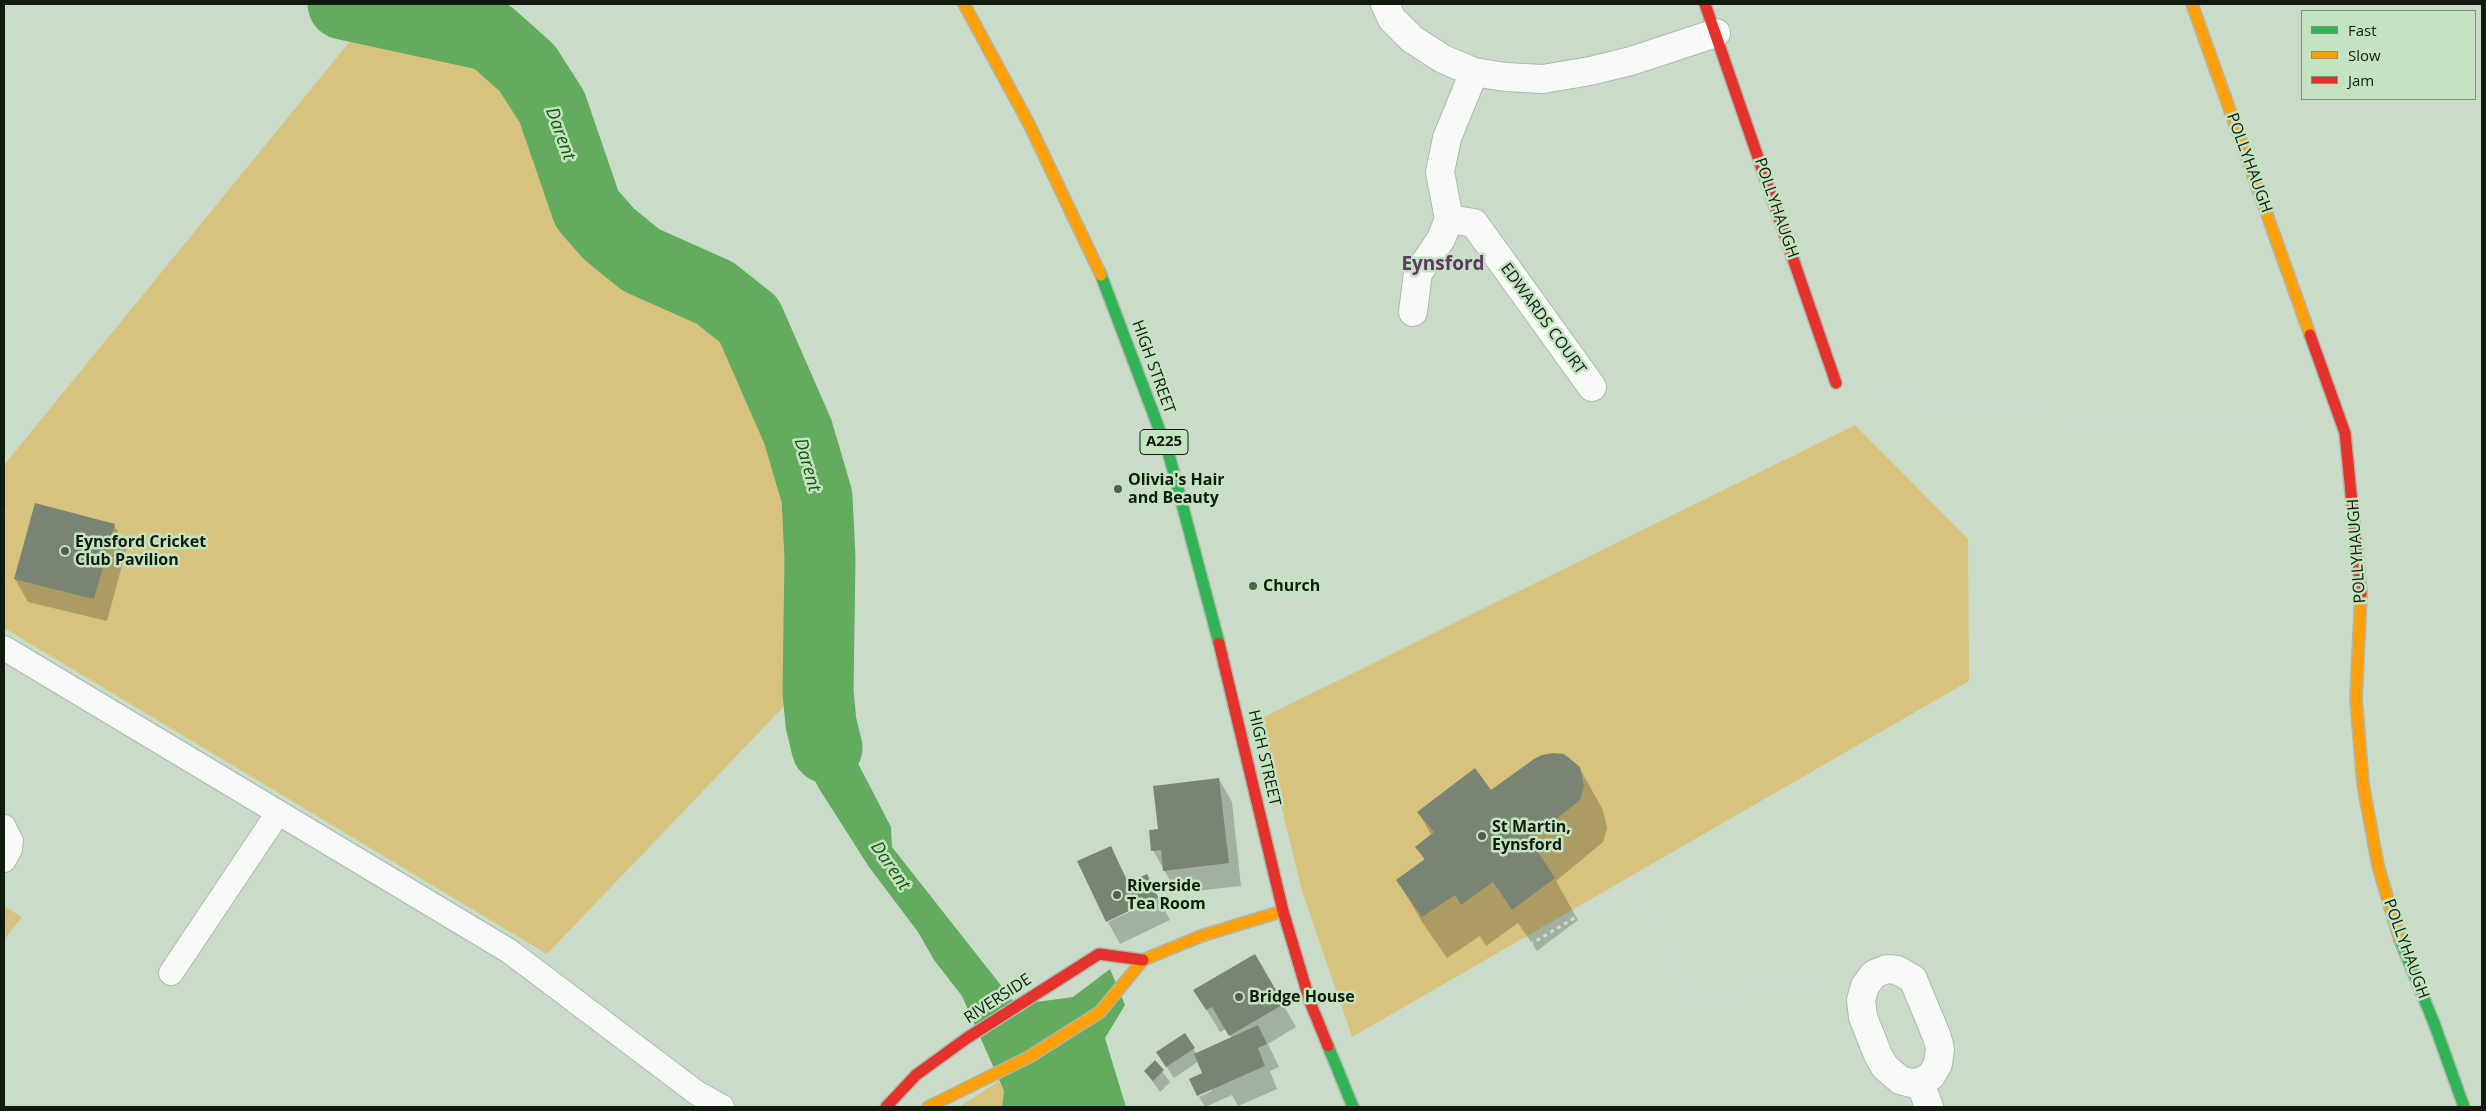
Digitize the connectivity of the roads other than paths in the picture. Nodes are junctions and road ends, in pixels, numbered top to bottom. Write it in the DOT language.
graph roads {
  1 [pos="964,4"];
  2 [pos="1385,4"];
  3 [pos="1705,4"];
  4 [pos="2192,4"];
  5 [pos="1716,33"];
  6 [pos="1474,72"];
  7 [pos="1449,219"];
  8 [pos="1413,312"];
  9 [pos="1836,383"];
  10 [pos="1592,387"];
  11 [pos="4,648"];
  12 [pos="278,813"];
  13 [pos="4,826"];
  14 [pos="4,860"];
  15 [pos="1284,910"];
  16 [pos="1143,960"];
  17 [pos="171,973"];
  18 [pos="722,1107"];
  19 [pos="886,1107"];
  20 [pos="928,1107"];
  21 [pos="1353,1107"];
  22 [pos="2464,1107"];
  1 -- 15 [label="street, HIGH STREET / A225"];
  2 -- 6 [label="street"];
  3 -- 5 [label="street, POLLYHAUGH"];
  4 -- 22 [label="street, POLLYHAUGH"];
  5 -- 6 [label="street"];
  5 -- 9 [label="street, POLLYHAUGH"];
  6 -- 7 [label="street"];
  7 -- 8 [label="street"];
  7 -- 10 [label="street, EDWARDS COURT"];
  11 -- 12 [label="lane"];
  12 -- 17 [label="lane"];
  12 -- 18 [label="lane"];
  13 -- 14 [label="lane"];
  15 -- 16 [label="street"];
  15 -- 21 [label="street, A225"];
  16 -- 19 [label="street, RIVERSIDE"];
  16 -- 20 [label="street"];
}
